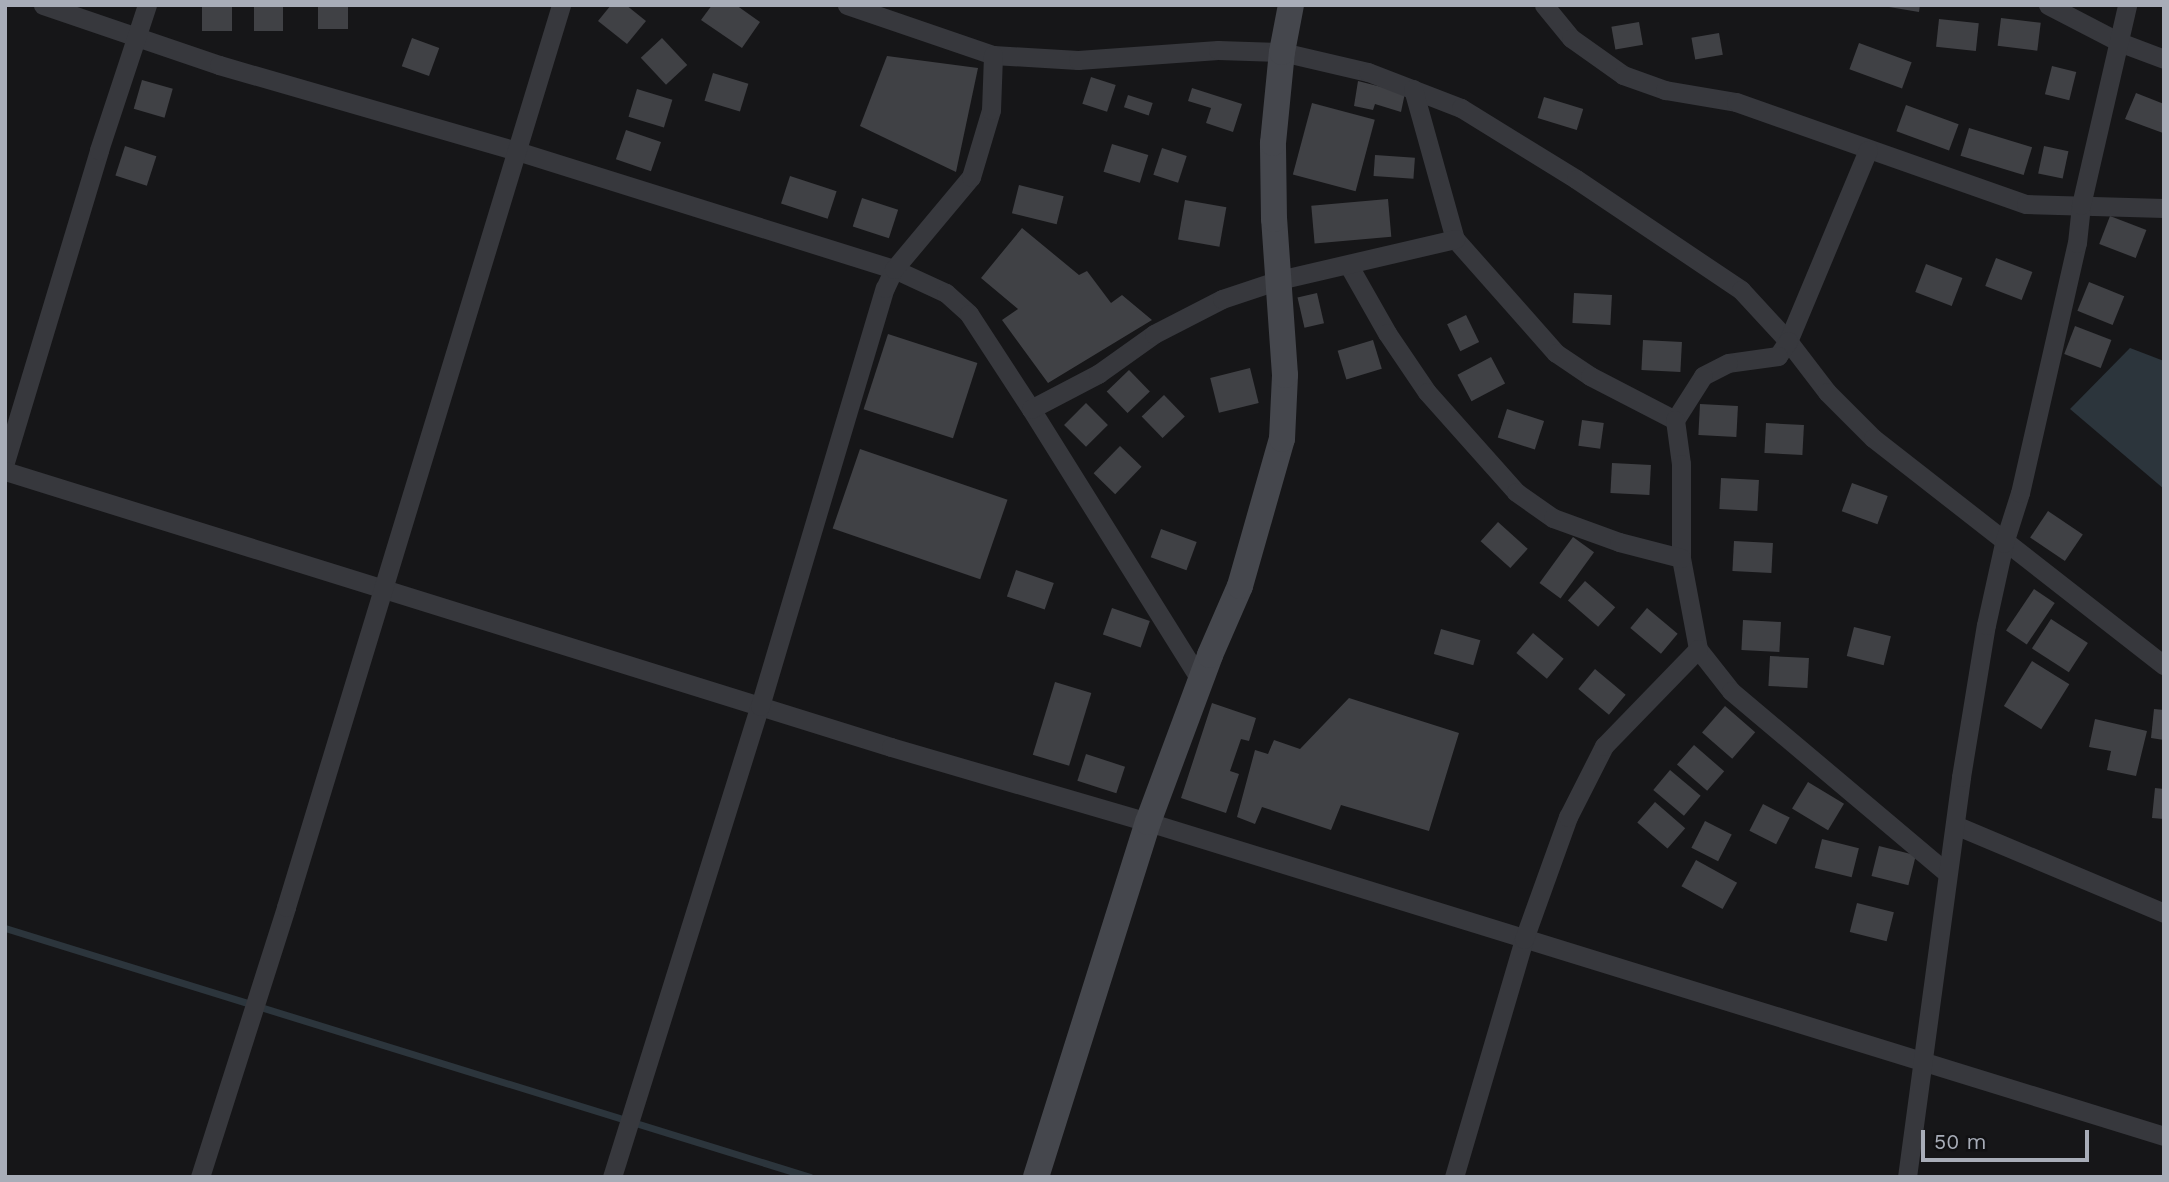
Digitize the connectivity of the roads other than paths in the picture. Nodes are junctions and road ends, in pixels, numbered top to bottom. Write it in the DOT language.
graph roads {
  1 [pos="43,5"];
  2 [pos="147,5"];
  3 [pos="561,5"];
  4 [pos="847,5"];
  5 [pos="1291,5"];
  6 [pos="1544,5"];
  7 [pos="2048,5"];
  8 [pos="2127,5"];
  9 [pos="895,13"];
  10 [pos="136,36"];
  11 [pos="2119,42"];
  12 [pos="1282,52"];
  13 [pos="993,55"];
  14 [pos="2164,59"];
  15 [pos="1413,89"];
  16 [pos="1868,150"];
  17 [pos="517,151"];
  18 [pos="2081,205"];
  19 [pos="2164,208"];
  20 [pos="1455,239"];
  21 [pos="1349,266"];
  22 [pos="894,269"];
  23 [pos="1279,280"];
  24 [pos="1788,341"];
  25 [pos="1031,409"];
  26 [pos="1675,421"];
  27 [pos="5,462"];
  28 [pos="5,471"];
  29 [pos="2004,543"];
  30 [pos="1681,558"];
  31 [pos="382,586"];
  32 [pos="1698,649"];
  33 [pos="2164,665"];
  34 [pos="1201,681"];
  35 [pos="760,705"];
  36 [pos="1148,822"];
  37 [pos="1955,825"];
  38 [pos="1947,873"];
  39 [pos="2164,913"];
  40 [pos="1524,939"];
  41 [pos="1923,1062"];
  42 [pos="2164,1136"];
  43 [pos="200,1177"];
  44 [pos="612,1177"];
  45 [pos="1036,1177"];
  46 [pos="1454,1177"];
  47 [pos="1907,1177"];
  1 -- 10 [label="street"];
  2 -- 10 [label="street"];
  3 -- 17 [label="street"];
  4 -- 9 [label="street"];
  5 -- 12 [label="street"];
  6 -- 16 [label="street"];
  7 -- 11 [label="street"];
  8 -- 11 [label="street"];
  9 -- 13 [label="street"];
  10 -- 17 [label="street"];
  10 -- 27 [label="street"];
  11 -- 14 [label="street"];
  11 -- 18 [label="street"];
  12 -- 13 [label="street"];
  12 -- 15 [label="street"];
  12 -- 23 [label="street"];
  13 -- 22 [label="street"];
  15 -- 20 [label="street"];
  15 -- 24 [label="street"];
  16 -- 18 [label="street"];
  16 -- 24 [label="street"];
  17 -- 22 [label="street"];
  17 -- 31 [label="street"];
  18 -- 19 [label="street"];
  18 -- 29 [label="street"];
  20 -- 21 [label="street"];
  20 -- 26 [label="street"];
  21 -- 23 [label="street"];
  21 -- 30 [label="street"];
  22 -- 25 [label="street"];
  22 -- 35 [label="street"];
  23 -- 25 [label="street"];
  23 -- 34 [label="street"];
  24 -- 26 [label="street"];
  24 -- 29 [label="street"];
  25 -- 34 [label="street"];
  26 -- 30 [label="street"];
  28 -- 31 [label="street"];
  29 -- 33 [label="street"];
  29 -- 37 [label="street"];
  30 -- 32 [label="street"];
  31 -- 35 [label="street"];
  31 -- 43 [label="street"];
  32 -- 38 [label="street"];
  32 -- 40 [label="street"];
  34 -- 36 [label="street"];
  35 -- 36 [label="street"];
  35 -- 44 [label="street"];
  36 -- 40 [label="street"];
  36 -- 45 [label="street"];
  37 -- 38 [label="street"];
  37 -- 39 [label="street"];
  38 -- 41 [label="street"];
  40 -- 41 [label="street"];
  40 -- 46 [label="street"];
  41 -- 42 [label="street"];
  41 -- 47 [label="street"];
}
